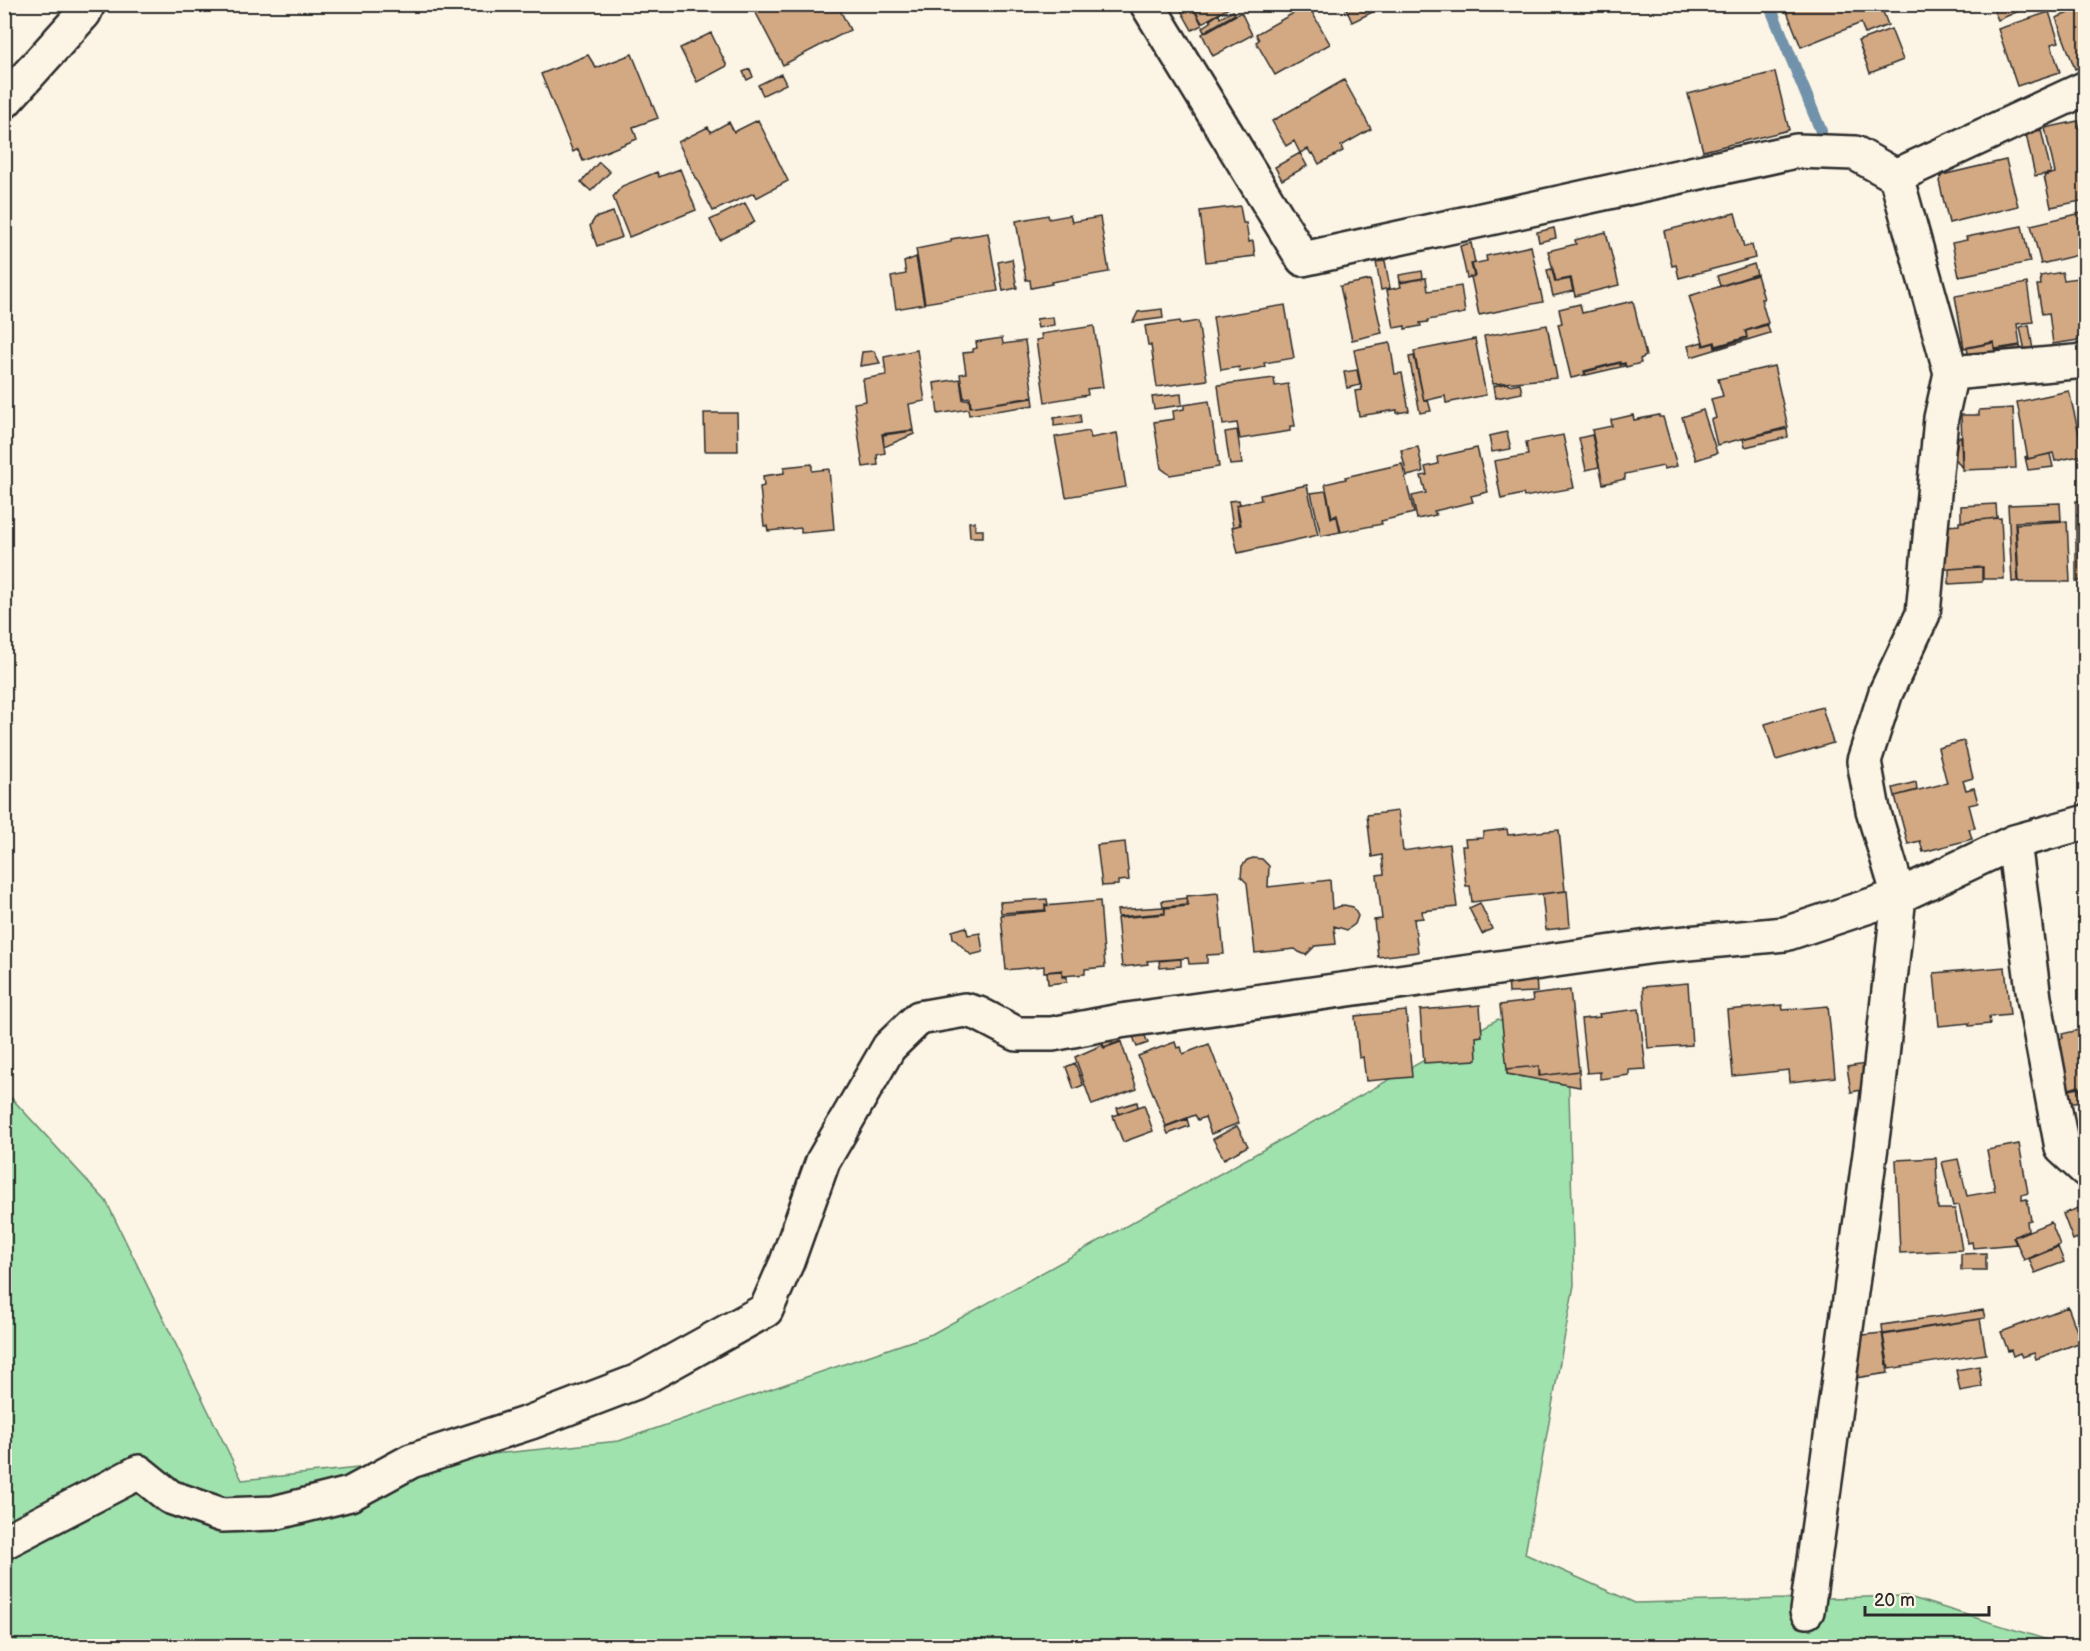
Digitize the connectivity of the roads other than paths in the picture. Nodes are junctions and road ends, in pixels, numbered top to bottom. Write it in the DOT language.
graph roads {
  1 [pos="88,4"];
  2 [pos="1147,4"];
  3 [pos="2085,88"];
  4 [pos="4,102"];
  5 [pos="1896,176"];
  6 [pos="2085,361"];
  7 [pos="1951,374"];
  8 [pos="2085,822"];
  9 [pos="2014,842"];
  10 [pos="1899,896"];
  11 [pos="2085,1170"];
  12 [pos="4,1542"];
  13 [pos="1807,1611"];
  1 -- 4 [label="street"];
  2 -- 5 [label="street"];
  3 -- 5 [label="street"];
  5 -- 7 [label="street"];
  6 -- 7 [label="street"];
  7 -- 10 [label="street"];
  8 -- 9 [label="street"];
  9 -- 10 [label="street"];
  9 -- 11 [label="street"];
  10 -- 12 [label="street"];
  10 -- 13 [label="street"];
}
